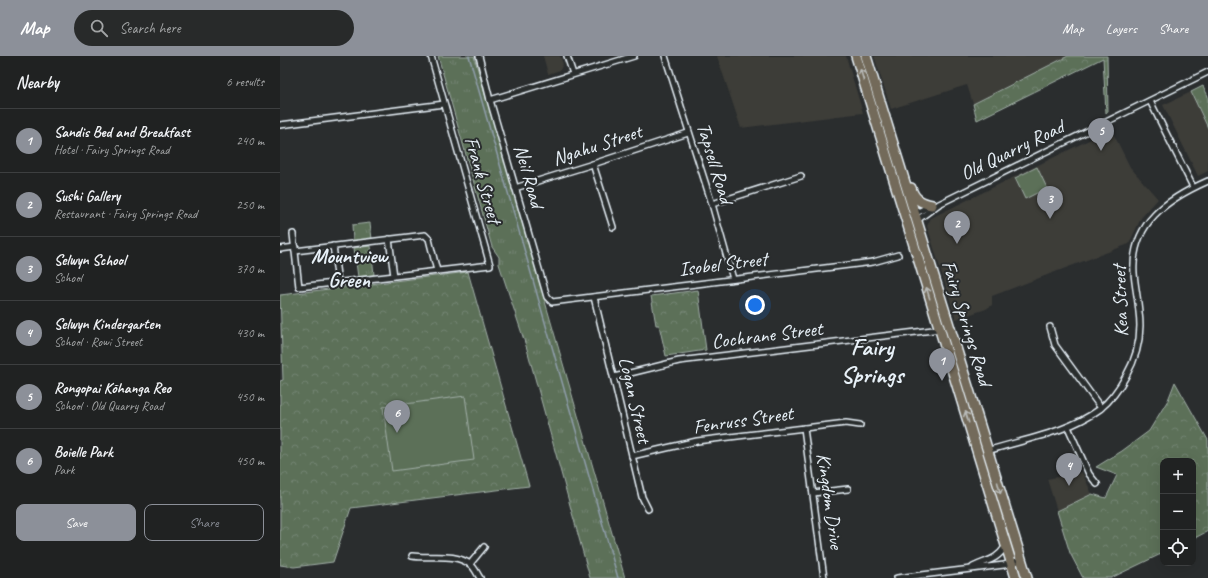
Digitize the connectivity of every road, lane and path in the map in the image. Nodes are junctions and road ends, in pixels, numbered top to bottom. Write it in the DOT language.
graph roads {
  1 [pos="431,56"];
  2 [pos="479,56"];
  3 [pos="568,56"];
  4 [pos="634,56"];
  5 [pos="665,56"];
  6 [pos="856,56"];
  7 [pos="866,56"];
  8 [pos="1208,72"];
  9 [pos="573,74"];
  10 [pos="490,100"];
  11 [pos="1150,101"];
  12 [pos="880,102"];
  13 [pos="444,104"];
  14 [pos="280,125"];
  15 [pos="688,133"];
  16 [pos="880,136"];
  17 [pos="894,148"];
  18 [pos="593,164"];
  19 [pos="889,164"];
  20 [pos="802,176"];
  21 [pos="1208,181"];
  22 [pos="515,188"];
  23 [pos="1193,188"];
  24 [pos="712,204"];
  25 [pos="936,204"];
  26 [pos="917,218"];
  27 [pos="613,227"];
  28 [pos="293,234"];
  29 [pos="389,239"];
  30 [pos="333,246"];
  31 [pos="280,249"];
  32 [pos="295,249"];
  33 [pos="898,255"];
  34 [pos="918,258"];
  35 [pos="437,271"];
  36 [pos="394,276"];
  37 [pos="733,279"];
  38 [pos="338,282"];
  39 [pos="594,297"];
  40 [pos="552,302"];
  41 [pos="1050,327"];
  42 [pos="950,328"];
  43 [pos="940,330"];
  44 [pos="614,376"];
  45 [pos="1101,408"];
  46 [pos="860,425"];
  47 [pos="1068,427"];
  48 [pos="804,428"];
  49 [pos="988,451"];
  50 [pos="978,454"];
  51 [pos="632,456"];
  52 [pos="1097,484"];
  53 [pos="848,489"];
  54 [pos="813,493"];
  55 [pos="648,509"];
  56 [pos="1006,546"];
  57 [pos="484,547"];
  58 [pos="412,556"];
  59 [pos="1016,562"];
  60 [pos="470,564"];
  61 [pos="967,570"];
  62 [pos="932,576"];
  63 [pos="480,578"];
  64 [pos="824,578"];
  65 [pos="898,578"];
  66 [pos="1016,578"];
  67 [pos="1026,578"];
  1 -- 13 [label="street, Frank Street"];
  2 -- 10 [label="street, Neil Road"];
  3 -- 9 [label="street"];
  4 -- 9 [label="street"];
  5 -- 15 [label="street, Tapsell Road"];
  16 -- 6 [label="highway, Fairy Springs Road, one-way"];
  7 -- 12 [label="highway, Fairy Springs Road"];
  8 -- 11 [label="street, Old Quarry Road"];
  9 -- 10 [label="street"];
  10 -- 22 [label="street, Neil Road"];
  11 -- 23 [label="street"];
  11 -- 25 [label="street, Old Quarry Road"];
  12 -- 16 [label="highway"];
  12 -- 17 [label="highway, Fairy Springs Road"];
  13 -- 14 [label="street"];
  13 -- 35 [label="street, Frank Street"];
  15 -- 18 [label="street, Ngahu Street"];
  15 -- 24 [label="street, Tapsell Road"];
  16 -- 19 [label="highway, Fairy Springs Road"];
  17 -- 25 [label="highway"];
  17 -- 26 [label="highway, Fairy Springs Road"];
  18 -- 22 [label="street, Ngahu Street"];
  18 -- 27 [label="street"];
  19 -- 26 [label="highway"];
  19 -- 34 [label="highway, Fairy Springs Road"];
  20 -- 24 [label="street"];
  21 -- 23 [label="street, Kea Street"];
  22 -- 40 [label="street, Neil Road"];
  23 -- 45 [label="street, Kea Street"];
  24 -- 37 [label="street, Tapsell Road"];
  25 -- 26 [label="street, Old Quarry Road"];
  26 -- 34 [label="highway"];
  26 -- 42 [label="highway, Fairy Springs Road"];
  28 -- 32 [label="street"];
  29 -- 30 [label="street"];
  29 -- 35 [label="street"];
  29 -- 36 [label="street"];
  30 -- 32 [label="street"];
  30 -- 38 [label="street"];
  31 -- 32 [label="street"];
  32 -- 38 [label="street"];
  33 -- 37 [label="street, Isobel Street"];
  43 -- 34 [label="highway, Fairy Springs Road, one-way"];
  35 -- 36 [label="street"];
  36 -- 38 [label="street"];
  37 -- 39 [label="street, Isobel Street"];
  39 -- 40 [label="street, Isobel Street"];
  39 -- 44 [label="street, Logan Street"];
  41 -- 45 [label="street"];
  42 -- 43 [label="street, Cochrane Street"];
  42 -- 49 [label="highway, Fairy Springs Road"];
  43 -- 44 [label="street, Cochrane Street"];
  50 -- 43 [label="highway, Fairy Springs Road, one-way"];
  44 -- 51 [label="street, Logan Street"];
  45 -- 47 [label="street, Kea Street"];
  46 -- 48 [label="street, Fenruss Street"];
  47 -- 49 [label="street, Kea Street"];
  47 -- 52 [label="street"];
  48 -- 51 [label="street, Fenruss Street"];
  48 -- 54 [label="street, Kingdom Drive"];
  49 -- 50 [label="street, Kea Street"];
  49 -- 59 [label="highway, Fairy Springs Road, one-way"];
  50 -- 56 [label="highway, Fairy Springs Road"];
  51 -- 55 [label="street, Logan Street"];
  53 -- 54 [label="street"];
  54 -- 64 [label="street, Kingdom Drive"];
  56 -- 59 [label="highway, Fairy Springs Road"];
  56 -- 61 [label="street"];
  57 -- 60 [label="street"];
  58 -- 60 [label="street"];
  59 -- 61 [label="street"];
  59 -- 66 [label="highway, Fairy Springs Road"];
  59 -- 67 [label="highway, Fairy Springs Road"];
  60 -- 63 [label="street"];
  61 -- 62 [label="street"];
  62 -- 65 [label="street"];
}
